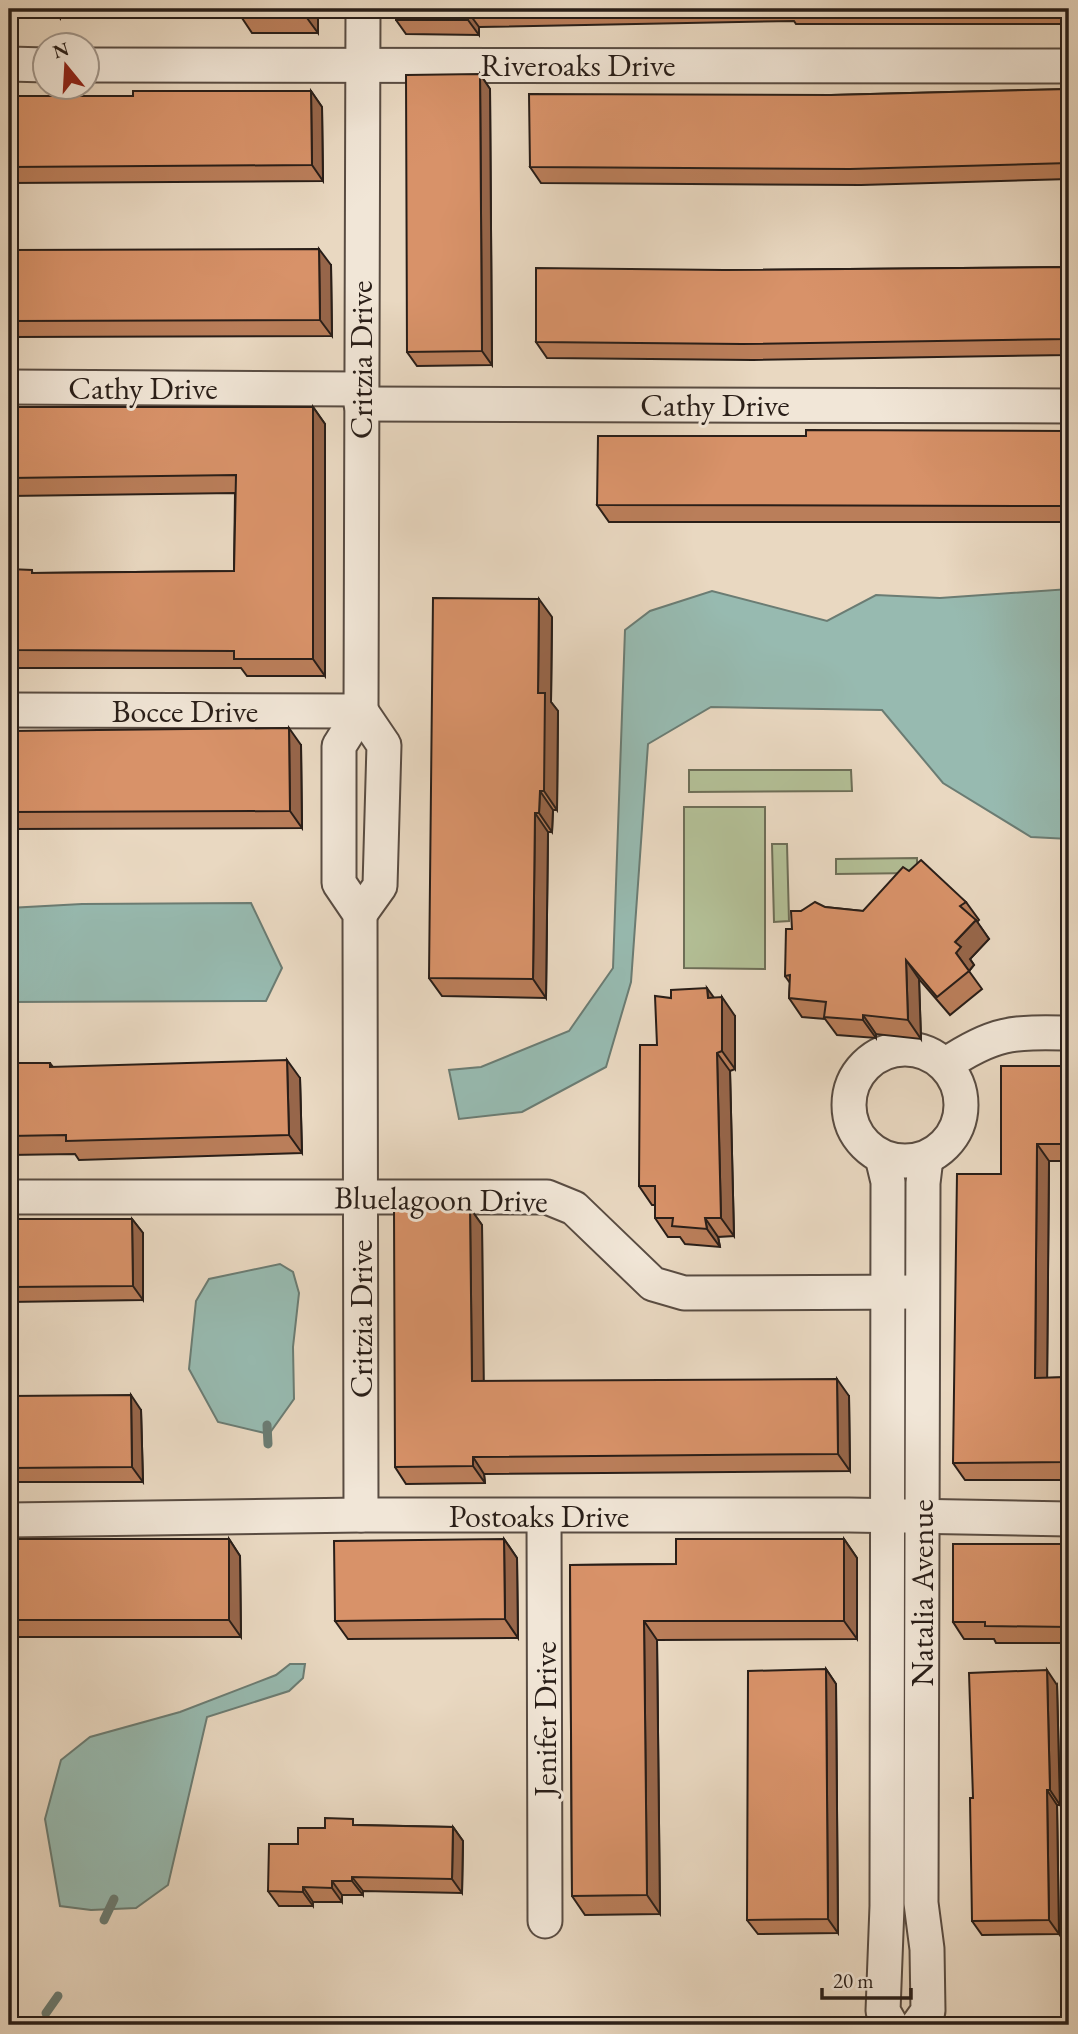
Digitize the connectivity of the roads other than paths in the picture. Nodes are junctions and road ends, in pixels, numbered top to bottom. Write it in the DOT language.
graph roads {
  1 [pos="363,9"];
  2 [pos="9,64"];
  3 [pos="32,65"];
  4 [pos="102,65"];
  5 [pos="363,65"];
  6 [pos="1069,66"];
  7 [pos="9,387"];
  8 [pos="361,396"];
  9 [pos="1069,406"];
  10 [pos="9,710"];
  11 [pos="361,711"];
  12 [pos="360,914"];
  13 [pos="1069,1033"];
  14 [pos="945,1065"];
  15 [pos="882,1157"];
  16 [pos="926,1158"];
  17 [pos="9,1197"];
  18 [pos="360,1197"];
  19 [pos="888,1291"];
  20 [pos="922,1292"];
  21 [pos="361,1515"];
  22 [pos="886,1516"];
  23 [pos="544,1517"];
  24 [pos="922,1518"];
  25 [pos="1069,1519"];
  26 [pos="9,1520"];
  27 [pos="545,1921"];
  28 [pos="891,2025"];
  29 [pos="919,2025"];
  1 -- 5 [label="street, Critzia Drive"];
  2 -- 3 [label="street"];
  4 -- 5 [label="street, Riveroaks Drive"];
  5 -- 6 [label="street, Riveroaks Drive"];
  5 -- 8 [label="street, Critzia Drive"];
  7 -- 8 [label="street, Cathy Drive"];
  8 -- 9 [label="street, Cathy Drive"];
  8 -- 11 [label="street, Critzia Drive"];
  10 -- 11 [label="street, Bocce Drive"];
  11 -- 12 [label="street"];
  11 -- 12 [label="street"];
  12 -- 18 [label="street, Critzia Drive"];
  13 -- 14 [label="street"];
  14 -- 15 [label="street"];
  14 -- 16 [label="street"];
  15 -- 16 [label="street"];
  15 -- 19 [label="street, Natalia Avenue"];
  16 -- 20 [label="street, Natalia Avenue"];
  17 -- 18 [label="street, Bluelagoon Drive"];
  18 -- 19 [label="street, Bluelagoon Drive"];
  18 -- 21 [label="street, Critzia Drive"];
  19 -- 20 [label="street, Bluelagoon Drive"];
  19 -- 22 [label="street, Natalia Avenue"];
  20 -- 24 [label="street, Natalia Avenue"];
  21 -- 23 [label="street, Postoaks Drive"];
  21 -- 26 [label="street, Postoaks Drive"];
  22 -- 23 [label="street, Postoaks Drive"];
  22 -- 24 [label="street, Postoaks Drive"];
  22 -- 28 [label="street, Natalia Avenue"];
  23 -- 27 [label="street, Jenifer Drive"];
  24 -- 25 [label="street, Postoaks Drive"];
  24 -- 29 [label="street, Natalia Avenue"];
}
